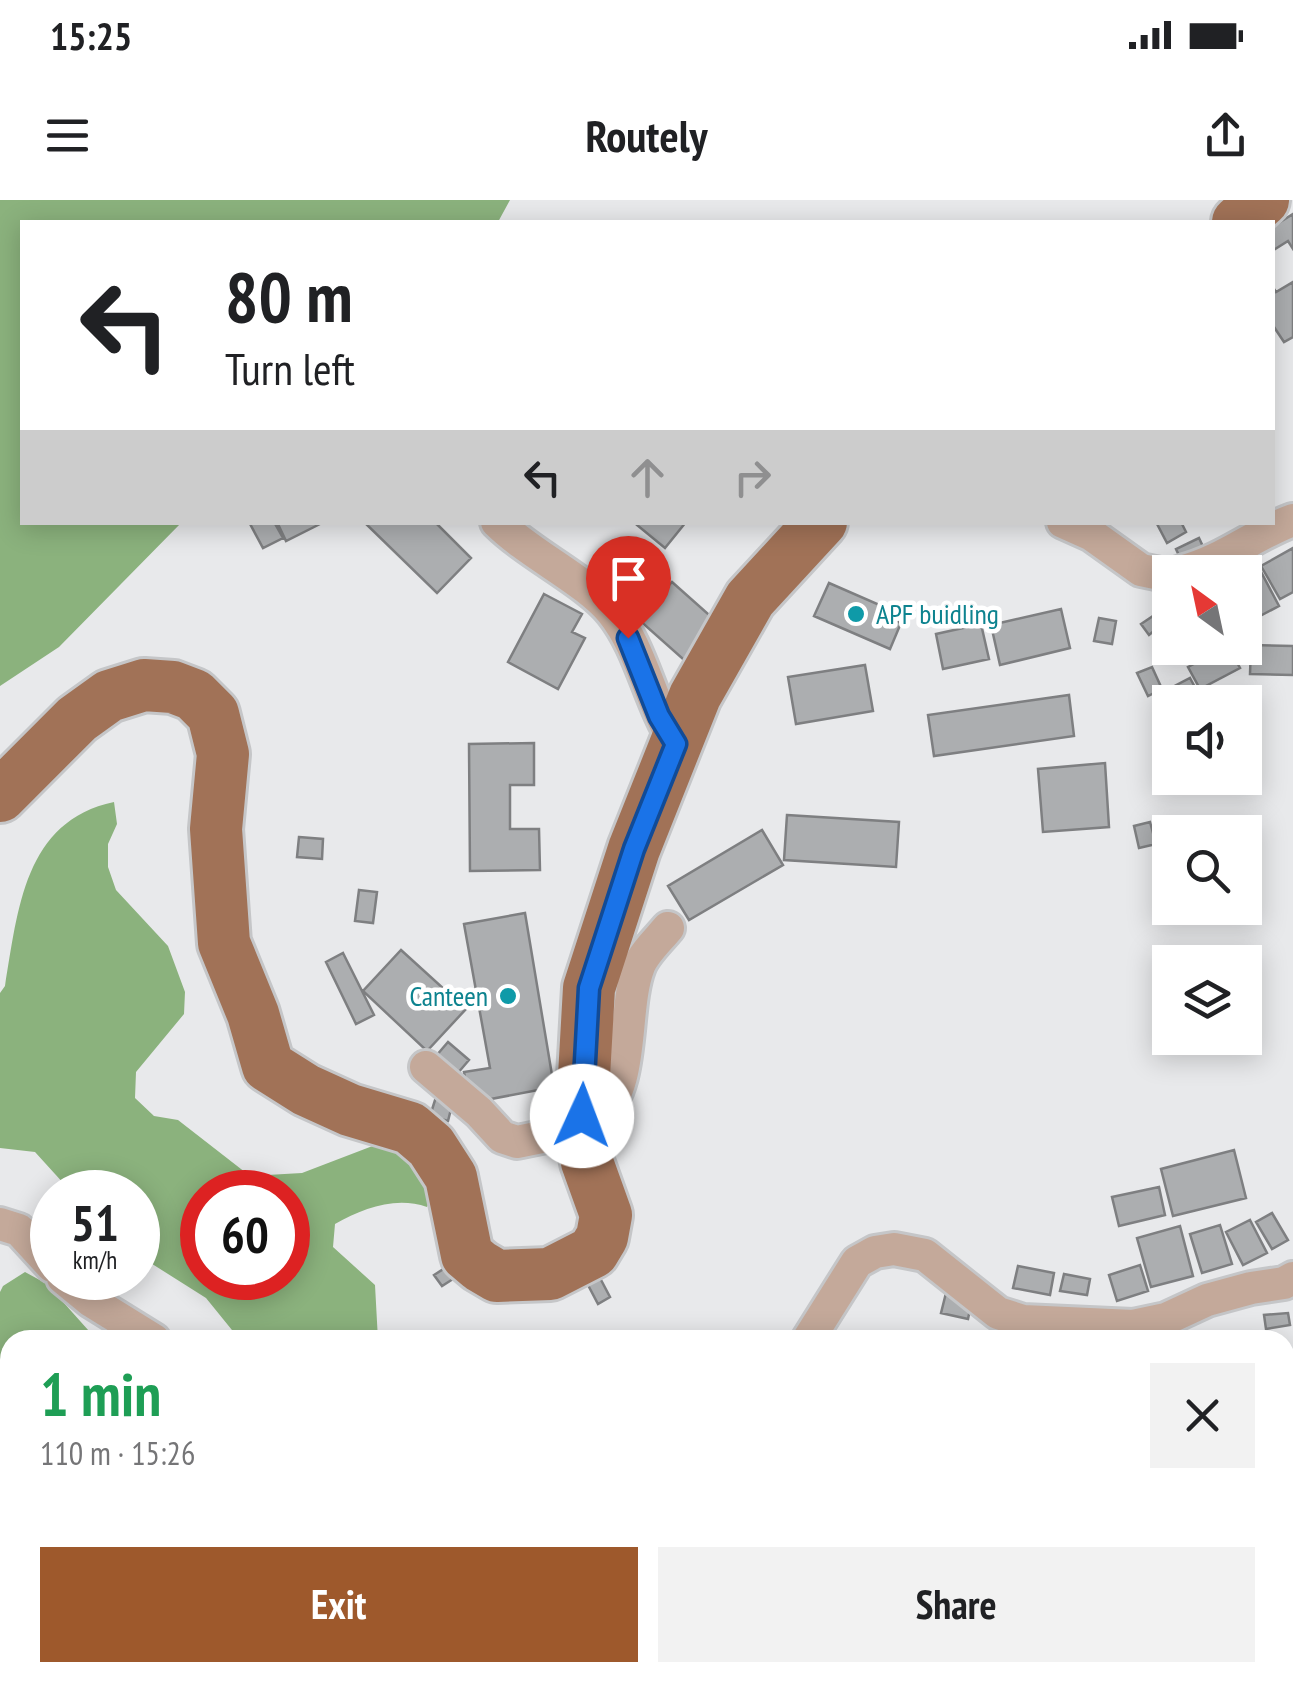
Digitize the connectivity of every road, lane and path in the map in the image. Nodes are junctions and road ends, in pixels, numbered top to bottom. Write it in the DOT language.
graph roads {
  1 [pos="1263,200"];
  2 [pos="1240,220"];
  3 [pos="1293,520"];
  4 [pos="500,525"];
  5 [pos="818,525"];
  6 [pos="1070,525"];
  7 [pos="1230,555"];
  8 [pos="1152,572"];
  9 [pos="676,744"];
  10 [pos="0,796"];
  11 [pos="668,928"];
  12 [pos="426,1068"];
  13 [pos="581,1122"];
  14 [pos="0,1224"];
  15 [pos="30,1242"];
  16 [pos="1293,1278"];
  17 [pos="91,1300"];
  18 [pos="138,1330"];
  19 [pos="814,1330"];
  1 -- 2 [label="main road"];
  3 -- 7 [label="street"];
  4 -- 9 [label="street"];
  5 -- 9 [label="main road"];
  6 -- 8 [label="street"];
  9 -- 13 [label="main road"];
  10 -- 13 [label="main road"];
  11 -- 13 [label="street"];
  12 -- 13 [label="street"];
  14 -- 15 [label="street"];
  16 -- 19 [label="street"];
  17 -- 18 [label="street"];
}
